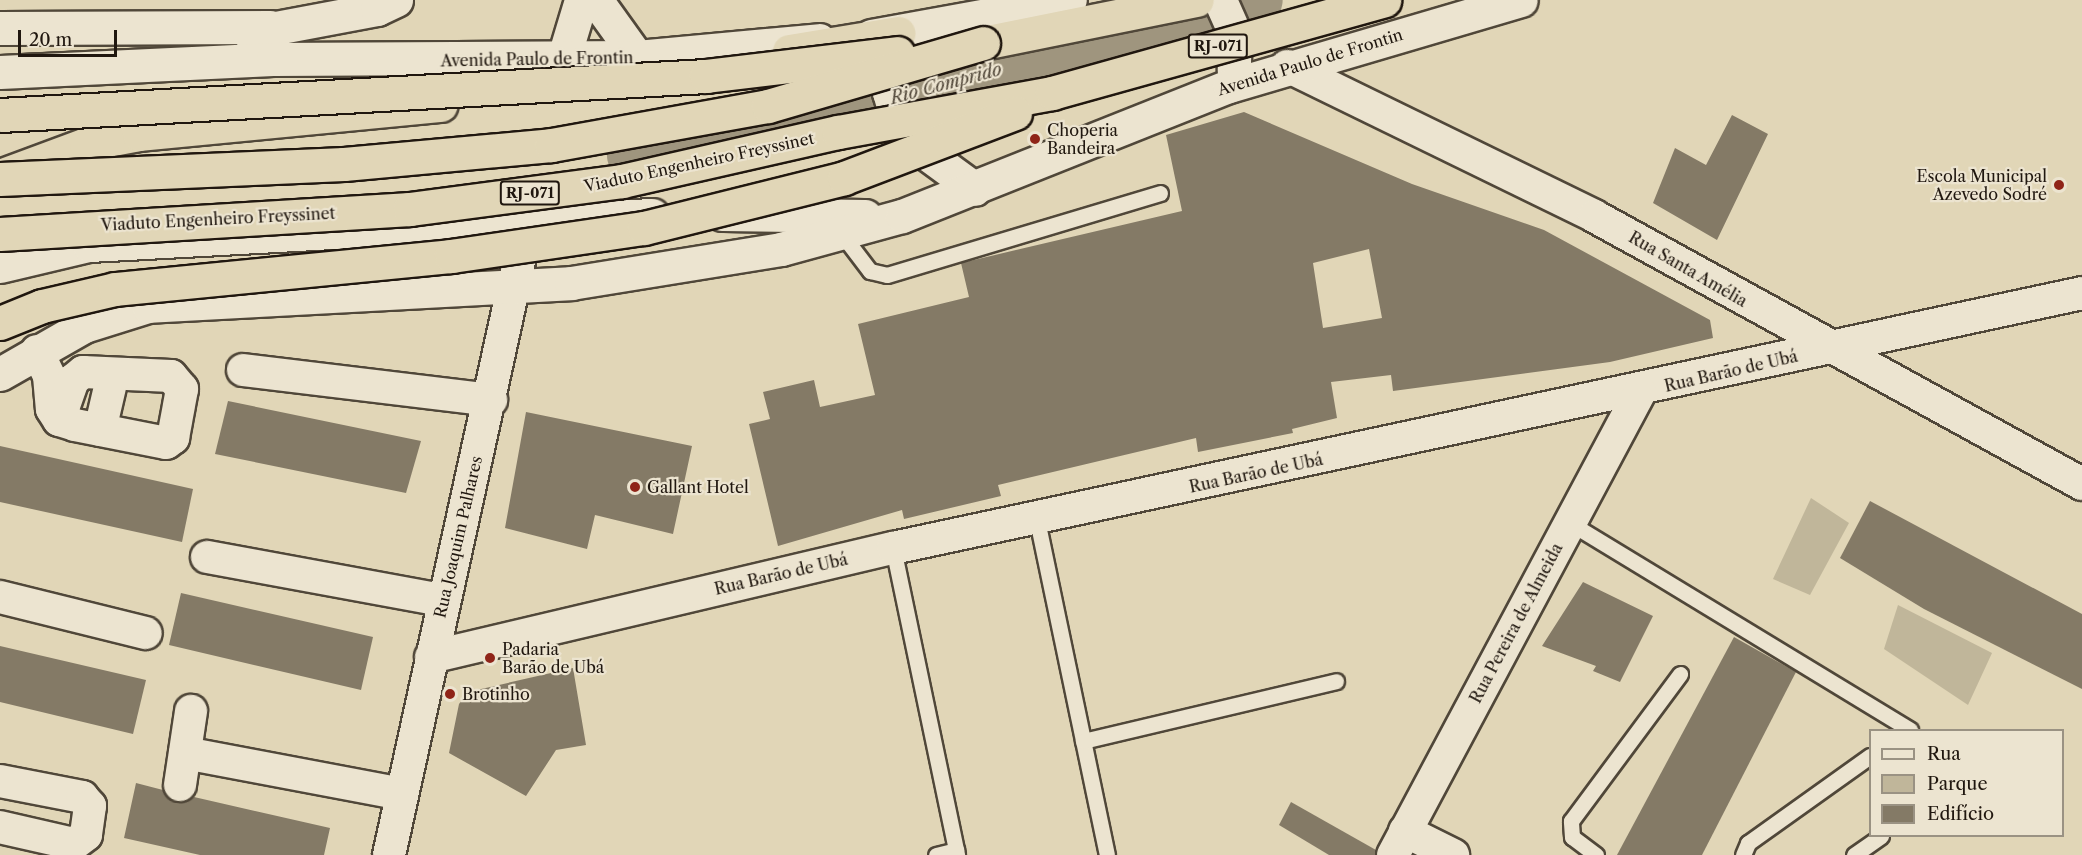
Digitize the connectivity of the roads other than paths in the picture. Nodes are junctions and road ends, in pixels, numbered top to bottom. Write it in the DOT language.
graph roads {
  1 [pos="396,0"];
  2 [pos="580,0"];
  3 [pos="596,0"];
  4 [pos="1070,0"];
  5 [pos="1384,0"];
  6 [pos="1521,0"];
  7 [pos="1221,1"];
  8 [pos="134,27"];
  9 [pos="270,27"];
  10 [pos="0,28"];
  11 [pos="899,33"];
  12 [pos="1245,35"];
  13 [pos="213,42"];
  14 [pos="983,43"];
  15 [pos="637,57"];
  16 [pos="273,59"];
  17 [pos="563,60"];
  18 [pos="136,66"];
  19 [pos="1287,66"];
  20 [pos="0,72"];
  21 [pos="1229,86"];
  22 [pos="1052,93"];
  23 [pos="0,115"];
  24 [pos="0,177"];
  25 [pos="975,189"];
  26 [pos="1160,193"];
  27 [pos="902,216"];
  28 [pos="528,220"];
  29 [pos="840,233"];
  30 [pos="0,234"];
  31 [pos="0,266"];
  32 [pos="517,287"];
  33 [pos="2082,293"];
  34 [pos="1758,309"];
  35 [pos="0,322"];
  36 [pos="1828,349"];
  37 [pos="37,351"];
  38 [pos="1761,364"];
  39 [pos="243,370"];
  40 [pos="0,374"];
  41 [pos="113,374"];
  42 [pos="1640,392"];
  43 [pos="491,400"];
  44 [pos="59,420"];
  45 [pos="100,430"];
  46 [pos="2082,484"];
  47 [pos="1037,520"];
  48 [pos="1570,523"];
  49 [pos="893,548"];
  50 [pos="207,557"];
  51 [pos="0,597"];
  52 [pos="442,600"];
  53 [pos="146,633"];
  54 [pos="431,657"];
  55 [pos="1680,674"];
  56 [pos="1336,681"];
  57 [pos="191,711"];
  58 [pos="1905,729"];
  59 [pos="1083,741"];
  60 [pos="185,753"];
  61 [pos="1869,757"];
  62 [pos="0,781"];
  63 [pos="180,785"];
  64 [pos="402,794"];
  65 [pos="0,827"];
  66 [pos="1880,837"];
  67 [pos="1399,843"];
  68 [pos="957,852"];
  69 [pos="390,855"];
  70 [pos="936,855"];
  71 [pos="1107,855"];
  72 [pos="1453,855"];
  73 [pos="1596,855"];
  74 [pos="1743,855"];
  75 [pos="1854,855"];
  1 -- 9 [label="main road"];
  2 -- 17 [label="main road"];
  3 -- 15 [label="main road"];
  4 -- 11 [label="main road, Avenida Paulo de Frontin"];
  5 -- 22 [label="highway, Viaduto Engenheiro Freyssinet / RJ-071, bridge"];
  6 -- 19 [label="main road, Avenida Paulo de Frontin"];
  7 -- 12 [label="main road"];
  7 -- 14 [label="highway"];
  8 -- 9 [label="main road"];
  8 -- 10 [label="main road"];
  8 -- 13 [label="main road"];
  9 -- 13 [label="main road"];
  11 -- 15 [label="main road, Avenida Paulo de Frontin"];
  11 -- 24 [label="highway"];
  11 -- 25 [label="main road"];
  12 -- 19 [label="main road"];
  12 -- 21 [label="main road"];
  13 -- 16 [label="main road"];
  13 -- 18 [label="main road"];
  14 -- 23 [label="highway, bridge"];
  14 -- 24 [label="highway, bridge"];
  15 -- 17 [label="main road, Avenida Paulo de Frontin"];
  16 -- 17 [label="main road, Avenida Paulo de Frontin"];
  16 -- 18 [label="main road, Avenida Paulo de Frontin"];
  18 -- 20 [label="main road, Avenida Paulo de Frontin"];
  19 -- 21 [label="main road, Avenida Paulo de Frontin"];
  19 -- 34 [label="street, Rua Santa Amélia"];
  21 -- 25 [label="main road, Avenida Paulo de Frontin"];
  22 -- 30 [label="highway, Viaduto Engenheiro Freyssinet / RJ-071, bridge"];
  22 -- 35 [label="highway, bridge"];
  25 -- 27 [label="main road, Avenida Paulo de Frontin"];
  26 -- 29 [label="lane"];
  27 -- 28 [label="main road, Avenida Paulo de Frontin"];
  27 -- 29 [label="main road, Avenida Paulo de Frontin"];
  28 -- 31 [label="main road, Avenida Paulo de Frontin"];
  28 -- 32 [label="street, Rua Joaquim Palhares"];
  29 -- 32 [label="main road, Avenida Paulo de Frontin"];
  32 -- 37 [label="main road, Avenida Paulo de Frontin"];
  32 -- 43 [label="street, Rua Joaquim Palhares"];
  33 -- 36 [label="street, Rua Barão de Ubá"];
  34 -- 36 [label="street, Rua Santa Amélia"];
  34 -- 38 [label="street"];
  36 -- 38 [label="street, Rua Barão de Ubá"];
  36 -- 46 [label="street, Rua Santa Amélia"];
  37 -- 40 [label="main road, Avenida Paulo de Frontin"];
  37 -- 44 [label="street"];
  38 -- 42 [label="street, Rua Barão de Ubá"];
  39 -- 43 [label="street"];
  41 -- 44 [label="street"];
  41 -- 45 [label="street"];
  41 -- 45 [label="street"];
  42 -- 47 [label="street, Rua Barão de Ubá"];
  42 -- 48 [label="street, Rua Pereira de Almeida"];
  43 -- 52 [label="street, Rua Joaquim Palhares"];
  44 -- 45 [label="street"];
  47 -- 49 [label="street, Rua Barão de Ubá"];
  47 -- 59 [label="lane"];
  48 -- 58 [label="lane"];
  48 -- 67 [label="street, Rua Pereira de Almeida"];
  49 -- 54 [label="street, Rua Barão de Ubá"];
  49 -- 68 [label="lane"];
  50 -- 52 [label="street"];
  51 -- 53 [label="street"];
  52 -- 54 [label="street, Rua Joaquim Palhares"];
  54 -- 64 [label="street, Rua Joaquim Palhares"];
  55 -- 73 [label="lane"];
  56 -- 59 [label="lane"];
  57 -- 60 [label="street"];
  59 -- 71 [label="lane"];
  60 -- 63 [label="street"];
  60 -- 64 [label="street"];
  61 -- 74 [label="lane"];
  62 -- 65 [label="street"];
  64 -- 69 [label="street, Rua Joaquim Palhares"];
  66 -- 75 [label="lane"];
  67 -- 72 [label="street"];
  68 -- 70 [label="lane"];
}
